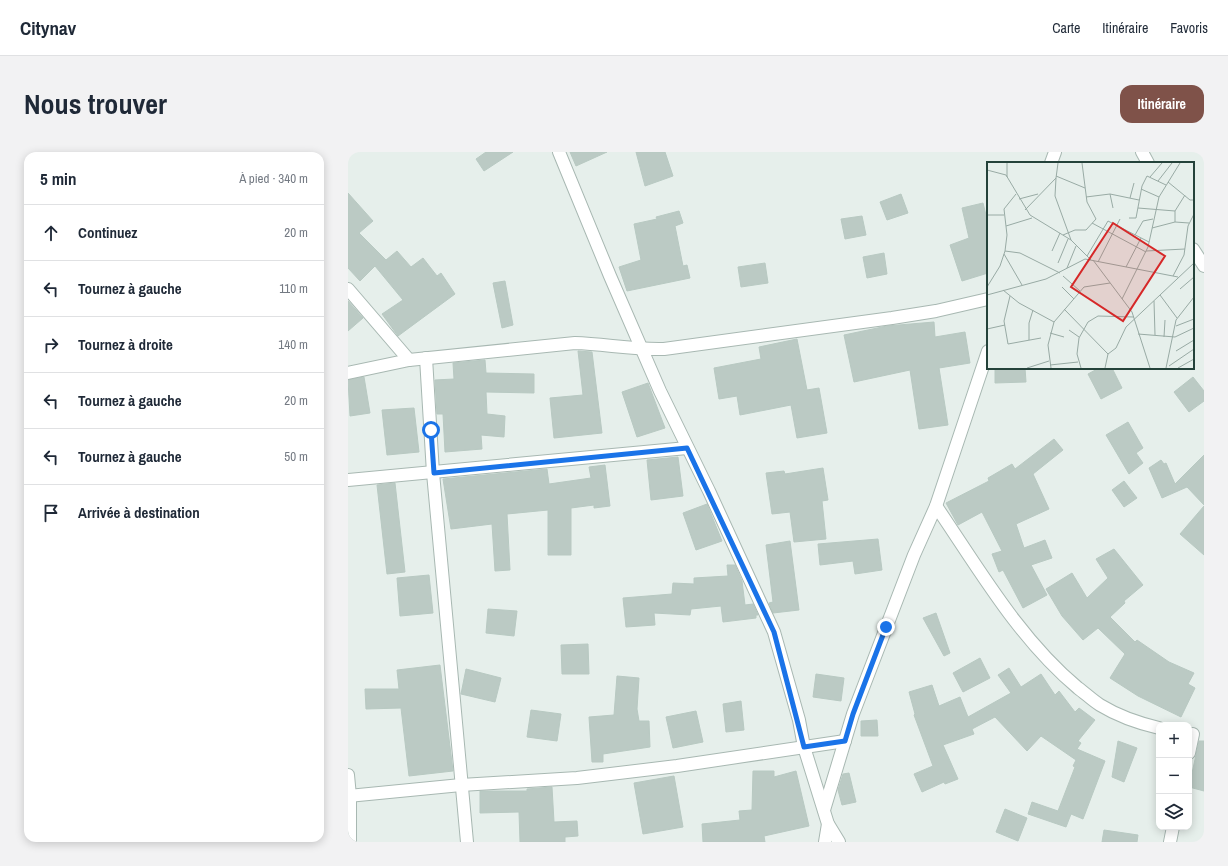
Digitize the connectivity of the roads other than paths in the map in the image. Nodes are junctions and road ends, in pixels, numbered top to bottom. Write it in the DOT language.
graph roads {
  1 [pos="559,152"];
  2 [pos="1055,152"];
  3 [pos="1142,152"];
  4 [pos="1051,162"];
  5 [pos="1147,162"];
  6 [pos="1194,251"];
  7 [pos="1204,266"];
  8 [pos="348,289"];
  9 [pos="987,299"];
  10 [pos="643,350"];
  11 [pos="987,354"];
  12 [pos="426,358"];
  13 [pos="409,360"];
  14 [pos="348,373"];
  15 [pos="687,448"];
  16 [pos="434,473"];
  17 [pos="348,480"];
  18 [pos="936,506"];
  19 [pos="1156,727"];
  20 [pos="1195,734"];
  21 [pos="845,741"];
  22 [pos="1192,744"];
  23 [pos="804,747"];
  24 [pos="348,775"];
  25 [pos="461,785"];
  26 [pos="349,796"];
  27 [pos="824,810"];
  28 [pos="828,824"];
  29 [pos="1172,830"];
  30 [pos="350,842"];
  31 [pos="467,842"];
  32 [pos="825,842"];
  33 [pos="839,842"];
  34 [pos="1170,842"];
  1 -- 10 [label="street"];
  2 -- 4 [label="street"];
  3 -- 5 [label="street"];
  6 -- 7 [label="street"];
  8 -- 13 [label="street"];
  9 -- 10 [label="street"];
  10 -- 12 [label="street"];
  10 -- 15 [label="street"];
  11 -- 18 [label="street"];
  12 -- 13 [label="street"];
  12 -- 16 [label="street"];
  13 -- 14 [label="street"];
  15 -- 16 [label="street"];
  15 -- 23 [label="street"];
  16 -- 17 [label="street"];
  16 -- 25 [label="street"];
  18 -- 19 [label="street"];
  18 -- 21 [label="street"];
  20 -- 22 [label="street"];
  21 -- 23 [label="street"];
  21 -- 27 [label="street"];
  23 -- 25 [label="street"];
  23 -- 27 [label="street"];
  24 -- 26 [label="street"];
  25 -- 26 [label="street"];
  25 -- 31 [label="street"];
  26 -- 30 [label="street"];
  27 -- 28 [label="street"];
  28 -- 32 [label="street"];
  28 -- 33 [label="street"];
  29 -- 34 [label="street"];
}
